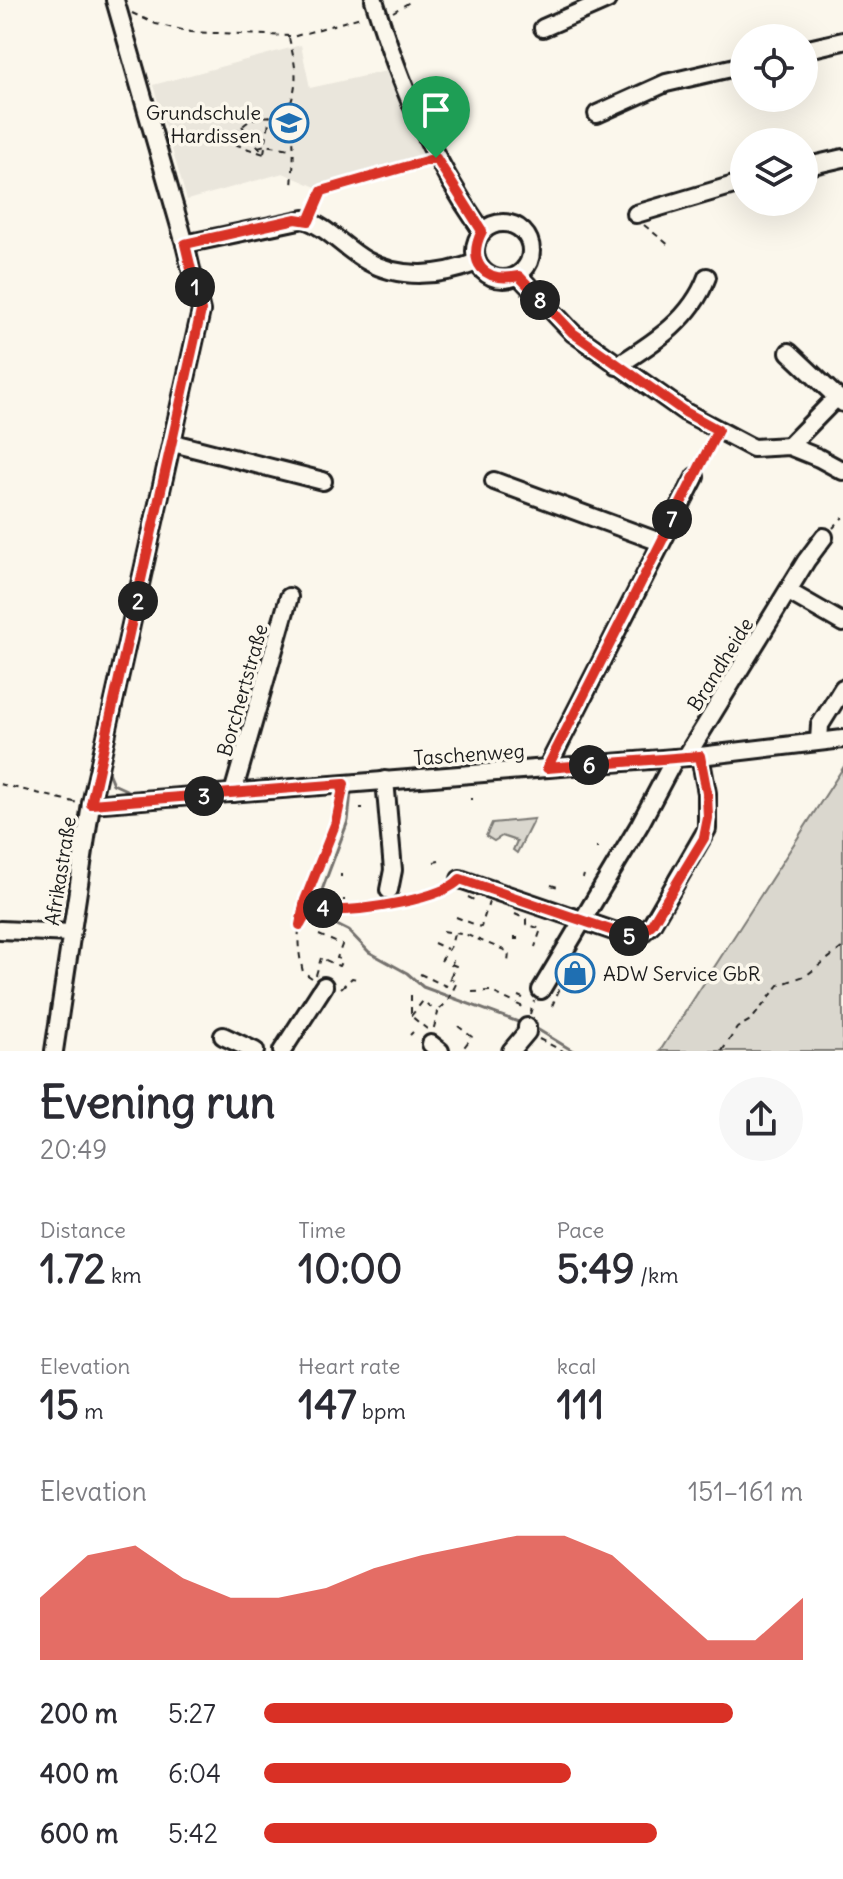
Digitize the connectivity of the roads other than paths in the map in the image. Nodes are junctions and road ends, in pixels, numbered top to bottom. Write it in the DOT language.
graph roads {
  1 [pos="607,0"];
  2 [pos="116,4"];
  3 [pos="376,8"];
  4 [pos="543,28"];
  5 [pos="843,41"];
  6 [pos="818,47"];
  7 [pos="730,68"];
  8 [pos="597,114"];
  9 [pos="843,158"];
  10 [pos="818,164"];
  11 [pos="730,186"];
  12 [pos="636,214"];
  13 [pos="482,231"];
  14 [pos="185,244"];
  15 [pos="477,262"];
  16 [pos="519,276"];
  17 [pos="707,277"];
  18 [pos="789,352"];
  19 [pos="617,366"];
  20 [pos="840,400"];
  21 [pos="173,443"];
  22 [pos="789,446"];
  23 [pos="843,471"];
  24 [pos="695,477"];
  25 [pos="323,481"];
  26 [pos="494,481"];
  27 [pos="824,537"];
  28 [pos="660,542"];
  29 [pos="789,592"];
  30 [pos="289,597"];
  31 [pos="843,623"];
  32 [pos="843,688"];
  33 [pos="843,739"];
  34 [pos="819,741"];
  35 [pos="687,757"];
  36 [pos="547,768"];
  37 [pos="385,780"];
  38 [pos="233,793"];
  39 [pos="91,804"];
  40 [pos="460,879"];
  41 [pos="389,890"];
  42 [pos="584,921"];
  43 [pos="0,930"];
  44 [pos="71,933"];
  45 [pos="324,986"];
  46 [pos="541,990"];
  47 [pos="527,1027"];
  48 [pos="223,1036"];
  49 [pos="54,1051"];
  50 [pos="255,1051"];
  51 [pos="282,1051"];
  52 [pos="511,1051"];
  1 -- 4 [label="street"];
  2 -- 14 [label="street, Afrikastraße"];
  3 -- 13 [label="street"];
  5 -- 6 [label="street"];
  7 -- 8 [label="street"];
  9 -- 10 [label="street"];
  11 -- 12 [label="street"];
  13 -- 15 [label="street"];
  13 -- 16 [label="street"];
  14 -- 15 [label="street"];
  14 -- 21 [label="street, Afrikastraße"];
  15 -- 16 [label="street"];
  16 -- 19 [label="street"];
  17 -- 19 [label="street"];
  18 -- 20 [label="street"];
  19 -- 22 [label="street"];
  20 -- 22 [label="street"];
  21 -- 25 [label="street"];
  21 -- 39 [label="street, Afrikastraße"];
  22 -- 23 [label="street"];
  24 -- 28 [label="street"];
  26 -- 28 [label="street"];
  27 -- 29 [label="street, Brandheide"];
  28 -- 36 [label="street"];
  29 -- 31 [label="street"];
  29 -- 35 [label="street, Brandheide"];
  30 -- 38 [label="street, Borchertstraße"];
  32 -- 34 [label="street"];
  33 -- 34 [label="street, Taschenweg"];
  34 -- 35 [label="street, Taschenweg"];
  35 -- 36 [label="street, Taschenweg"];
  35 -- 42 [label="street, Brandheide"];
  35 -- 42 [label="street"];
  36 -- 37 [label="street, Taschenweg"];
  37 -- 38 [label="street, Taschenweg"];
  37 -- 41 [label="street"];
  38 -- 39 [label="street, Taschenweg"];
  39 -- 44 [label="street, Afrikastraße"];
  40 -- 42 [label="street"];
  42 -- 46 [label="street, Brandheide"];
  43 -- 44 [label="street"];
  44 -- 49 [label="street, Afrikastraße"];
  45 -- 51 [label="street"];
  47 -- 52 [label="street"];
  48 -- 50 [label="street"];
}
